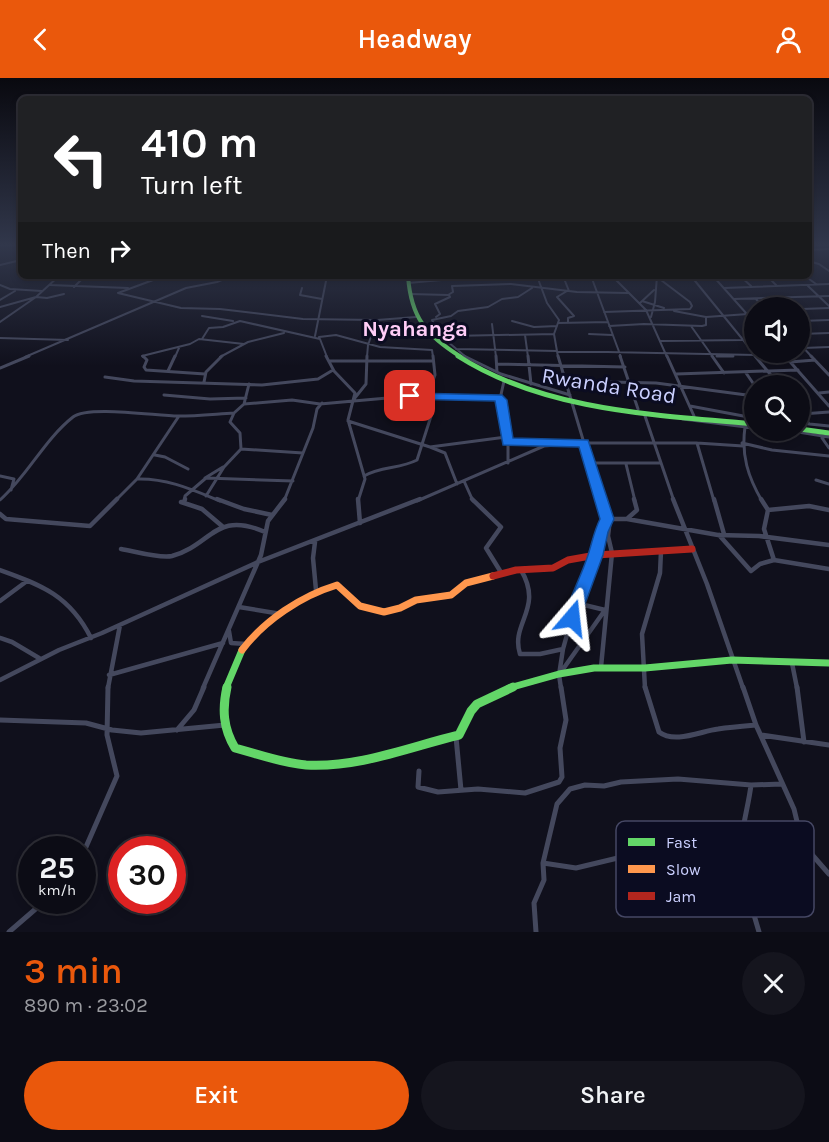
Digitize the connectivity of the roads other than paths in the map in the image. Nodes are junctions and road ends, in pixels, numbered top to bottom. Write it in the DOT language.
graph roads {
  1 [pos="3,286"];
  2 [pos="49,286"];
  3 [pos="60,286"];
  4 [pos="134,286"];
  5 [pos="197,286"];
  6 [pos="325,286"];
  7 [pos="408,286"];
  8 [pos="462,286"];
  9 [pos="517,286"];
  10 [pos="540,286"];
  11 [pos="566,286"];
  12 [pos="596,286"];
  13 [pos="622,286"];
  14 [pos="655,286"];
  15 [pos="667,286"];
  16 [pos="699,286"];
  17 [pos="766,286"];
  18 [pos="808,286"];
  19 [pos="74,287"];
  20 [pos="752,287"];
  21 [pos="108,288"];
  22 [pos="128,288"];
  23 [pos="302,288"];
  24 [pos="532,288"];
  25 [pos="724,288"];
  26 [pos="541,289"];
  27 [pos="18,290"];
  28 [pos="122,290"];
  29 [pos="654,290"];
  30 [pos="43,291"];
  31 [pos="568,291"];
  32 [pos="599,293"];
  33 [pos="628,293"];
  34 [pos="64,294"];
  35 [pos="409,294"];
  36 [pos="449,295"];
  37 [pos="819,296"];
  38 [pos="829,296"];
  39 [pos="36,297"];
  40 [pos="788,297"];
  41 [pos="322,299"];
  42 [pos="734,299"];
  43 [pos="744,299"];
  44 [pos="0,300"];
  45 [pos="641,302"];
  46 [pos="154,303"];
  47 [pos="655,306"];
  48 [pos="0,307"];
  49 [pos="829,307"];
  50 [pos="810,308"];
  51 [pos="668,309"];
  52 [pos="646,310"];
  53 [pos="654,310"];
  54 [pos="744,310"];
  55 [pos="604,312"];
  56 [pos="744,314"];
  57 [pos="722,315"];
  58 [pos="202,316"];
  59 [pos="416,317"];
  60 [pos="706,317"];
  61 [pos="650,318"];
  62 [pos="318,319"];
  63 [pos="434,319"];
  64 [pos="377,320"];
  65 [pos="829,320"];
  66 [pos="512,321"];
  67 [pos="810,321"];
  68 [pos="0,322"];
  69 [pos="234,322"];
  70 [pos="568,323"];
  71 [pos="492,324"];
  72 [pos="608,324"];
  73 [pos="558,325"];
  74 [pos="654,325"];
  75 [pos="691,326"];
  76 [pos="423,328"];
  77 [pos="452,330"];
  78 [pos="288,333"];
  79 [pos="829,333"];
  80 [pos="554,334"];
  81 [pos="589,334"];
  82 [pos="810,334"];
  83 [pos="525,335"];
  84 [pos="612,335"];
  85 [pos="316,336"];
  86 [pos="450,336"];
  87 [pos="495,337"];
  88 [pos="0,338"];
  89 [pos="72,339"];
  90 [pos="202,339"];
  91 [pos="443,339"];
  92 [pos="701,340"];
  93 [pos="743,340"];
  94 [pos="661,341"];
  95 [pos="244,344"];
  96 [pos="369,345"];
  97 [pos="181,346"];
  98 [pos="829,347"];
  99 [pos="810,348"];
  100 [pos="456,349"];
  101 [pos="496,349"];
  102 [pos="526,350"];
  103 [pos="558,350"];
  104 [pos="619,352"];
  105 [pos="666,353"];
  106 [pos="810,354"];
  107 [pos="744,355"];
  108 [pos="711,356"];
  109 [pos="810,360"];
  110 [pos="816,360"];
  111 [pos="330,361"];
  112 [pos="368,361"];
  113 [pos="434,361"];
  114 [pos="763,363"];
  115 [pos="791,363"];
  116 [pos="497,364"];
  117 [pos="529,365"];
  118 [pos="561,365"];
  119 [pos="625,367"];
  120 [pos="0,369"];
  121 [pos="333,370"];
  122 [pos="798,370"];
  123 [pos="168,371"];
  124 [pos="497,372"];
  125 [pos="745,372"];
  126 [pos="770,372"];
  127 [pos="724,373"];
  128 [pos="205,374"];
  129 [pos="676,374"];
  130 [pos="747,375"];
  131 [pos="772,375"];
  132 [pos="829,375"];
  133 [pos="105,377"];
  134 [pos="504,381"];
  135 [pos="565,381"];
  136 [pos="204,382"];
  137 [pos="631,383"];
  138 [pos="249,384"];
  139 [pos="531,384"];
  140 [pos="681,386"];
  141 [pos="829,392"];
  142 [pos="818,393"];
  143 [pos="164,395"];
  144 [pos="744,395"];
  145 [pos="432,397"];
  146 [pos="246,398"];
  147 [pos="571,398"];
  148 [pos="354,399"];
  149 [pos="500,399"];
  150 [pos="244,404"];
  151 [pos="322,404"];
  152 [pos="690,406"];
  153 [pos="829,406"];
  154 [pos="642,411"];
  155 [pos="810,412"];
  156 [pos="829,412"];
  157 [pos="234,413"];
  158 [pos="179,416"];
  159 [pos="744,416"];
  160 [pos="692,418"];
  161 [pos="348,421"];
  162 [pos="810,424"];
  163 [pos="744,425"];
  164 [pos="829,426"];
  165 [pos="744,431"];
  166 [pos="810,431"];
  167 [pos="810,433"];
  168 [pos="827,435"];
  169 [pos="506,436"];
  170 [pos="508,442"];
  171 [pos="584,443"];
  172 [pos="697,443"];
  173 [pos="423,444"];
  174 [pos="552,444"];
  175 [pos="654,444"];
  176 [pos="742,444"];
  177 [pos="430,447"];
  178 [pos="241,449"];
  179 [pos="303,453"];
  180 [pos="828,453"];
  181 [pos="155,455"];
  182 [pos="508,463"];
  183 [pos="591,463"];
  184 [pos="660,463"];
  185 [pos="626,464"];
  186 [pos="224,466"];
  187 [pos="188,469"];
  188 [pos="0,476"];
  189 [pos="363,476"];
  190 [pos="205,478"];
  191 [pos="217,478"];
  192 [pos="137,479"];
  193 [pos="816,480"];
  194 [pos="293,481"];
  195 [pos="464,481"];
  196 [pos="457,484"];
  197 [pos="829,484"];
  198 [pos="193,489"];
  199 [pos="11,491"];
  200 [pos="206,496"];
  201 [pos="0,500"];
  202 [pos="768,510"];
  203 [pos="829,510"];
  204 [pos="0,514"];
  205 [pos="272,515"];
  206 [pos="608,519"];
  207 [pos="627,519"];
  208 [pos="360,523"];
  209 [pos="222,526"];
  210 [pos="683,528"];
  211 [pos="265,532"];
  212 [pos="721,534"];
  213 [pos="764,538"];
  214 [pos="315,542"];
  215 [pos="829,545"];
  216 [pos="121,549"];
  217 [pos="692,549"];
  218 [pos="661,551"];
  219 [pos="612,553"];
  220 [pos="596,555"];
  221 [pos="774,560"];
  222 [pos="258,562"];
  223 [pos="521,569"];
  224 [pos="829,569"];
  225 [pos="0,570"];
  226 [pos="502,574"];
  227 [pos="28,580"];
  228 [pos="316,590"];
  229 [pos="0,601"];
  230 [pos="576,603"];
  231 [pos="238,607"];
  232 [pos="606,610"];
  233 [pos="282,614"];
  234 [pos="120,625"];
  235 [pos="229,630"];
  236 [pos="0,638"];
  237 [pos="91,638"];
  238 [pos="223,644"];
  239 [pos="246,644"];
  240 [pos="564,649"];
  241 [pos="40,659"];
  242 [pos="734,660"];
  243 [pos="792,663"];
  244 [pos="829,663"];
  245 [pos="601,668"];
  246 [pos="643,668"];
  247 [pos="109,675"];
  248 [pos="558,675"];
  249 [pos="0,680"];
  250 [pos="0,720"];
  251 [pos="225,725"];
  252 [pos="756,725"];
  253 [pos="106,728"];
  254 [pos="177,730"];
  255 [pos="761,735"];
  256 [pos="456,736"];
  257 [pos="804,742"];
  258 [pos="829,745"];
  259 [pos="419,771"];
  260 [pos="782,784"];
  261 [pos="751,785"];
  262 [pos="461,790"];
  263 [pos="745,821"];
  264 [pos="797,821"];
  265 [pos="91,836"];
  266 [pos="814,856"];
  267 [pos="616,858"];
  268 [pos="543,863"];
  269 [pos="829,874"];
  270 [pos="30,914"];
  271 [pos="754,917"];
  272 [pos="9,932"];
  273 [pos="536,932"];
  274 [pos="759,932"];
  1 -- 27 [label="street"];
  2 -- 30 [label="street"];
  3 -- 19 [label="street"];
  4 -- 22 [label="street"];
  5 -- 46 [label="street"];
  6 -- 41 [label="street"];
  7 -- 35 [label="main road, Rwanda Road"];
  8 -- 36 [label="street"];
  9 -- 24 [label="street"];
  10 -- 26 [label="street"];
  11 -- 31 [label="street"];
  12 -- 32 [label="street"];
  13 -- 33 [label="street"];
  14 -- 29 [label="street"];
  15 -- 51 [label="street"];
  16 -- 57 [label="street"];
  17 -- 20 [label="street"];
  18 -- 37 [label="street"];
  19 -- 21 [label="street"];
  20 -- 25 [label="street"];
  21 -- 22 [label="street"];
  21 -- 28 [label="street"];
  22 -- 28 [label="street"];
  23 -- 41 [label="street"];
  24 -- 26 [label="street"];
  24 -- 63 [label="street"];
  25 -- 42 [label="street"];
  26 -- 31 [label="street"];
  26 -- 73 [label="street"];
  27 -- 30 [label="street"];
  27 -- 44 [label="street"];
  28 -- 46 [label="street"];
  29 -- 45 [label="street"];
  29 -- 47 [label="street"];
  30 -- 39 [label="street"];
  31 -- 32 [label="street"];
  31 -- 70 [label="street"];
  32 -- 33 [label="street"];
  32 -- 55 [label="street"];
  33 -- 45 [label="street"];
  34 -- 39 [label="street"];
  35 -- 36 [label="street"];
  35 -- 59 [label="main road, Rwanda Road"];
  36 -- 63 [label="street"];
  37 -- 38 [label="street"];
  37 -- 40 [label="street"];
  37 -- 49 [label="street"];
  39 -- 48 [label="street"];
  39 -- 68 [label="street"];
  41 -- 62 [label="street"];
  42 -- 43 [label="street"];
  42 -- 54 [label="street"];
  45 -- 47 [label="street"];
  45 -- 52 [label="street"];
  46 -- 62 [label="street"];
  46 -- 89 [label="street"];
  47 -- 51 [label="street"];
  47 -- 53 [label="street"];
  49 -- 50 [label="street"];
  51 -- 53 [label="street"];
  51 -- 60 [label="street"];
  52 -- 53 [label="street"];
  52 -- 55 [label="street"];
  52 -- 61 [label="street"];
  53 -- 61 [label="street"];
  55 -- 72 [label="street"];
  56 -- 57 [label="street"];
  57 -- 60 [label="street"];
  57 -- 93 [label="street"];
  58 -- 69 [label="street"];
  59 -- 64 [label="street"];
  59 -- 76 [label="main road, Rwanda Road"];
  60 -- 75 [label="street"];
  61 -- 74 [label="street"];
  62 -- 64 [label="street"];
  62 -- 85 [label="street"];
  63 -- 76 [label="street"];
  63 -- 91 [label="street"];
  64 -- 96 [label="street"];
  65 -- 67 [label="street"];
  66 -- 73 [label="street"];
  69 -- 78 [label="street"];
  69 -- 90 [label="street"];
  70 -- 72 [label="street"];
  70 -- 73 [label="street"];
  71 -- 87 [label="street"];
  72 -- 74 [label="street"];
  72 -- 84 [label="street"];
  73 -- 80 [label="street"];
  74 -- 75 [label="street"];
  74 -- 94 [label="street"];
  75 -- 92 [label="street"];
  76 -- 134 [label="main road, Rwanda Road"];
  77 -- 86 [label="street"];
  78 -- 85 [label="street"];
  78 -- 95 [label="street"];
  79 -- 82 [label="street"];
  80 -- 83 [label="street"];
  80 -- 103 [label="street"];
  81 -- 84 [label="street"];
  83 -- 87 [label="street"];
  83 -- 102 [label="street"];
  84 -- 104 [label="street"];
  85 -- 96 [label="street"];
  85 -- 111 [label="street"];
  86 -- 87 [label="street"];
  86 -- 91 [label="street"];
  87 -- 101 [label="street"];
  88 -- 89 [label="street"];
  89 -- 120 [label="street"];
  90 -- 95 [label="street"];
  90 -- 97 [label="street"];
  91 -- 100 [label="street"];
  92 -- 93 [label="street"];
  92 -- 94 [label="street"];
  92 -- 108 [label="street"];
  94 -- 105 [label="street"];
  95 -- 128 [label="street"];
  96 -- 112 [label="street"];
  96 -- 113 [label="street"];
  97 -- 123 [label="street"];
  97 -- 123 [label="street"];
  98 -- 99 [label="street"];
  100 -- 101 [label="street"];
  100 -- 124 [label="street"];
  101 -- 102 [label="street"];
  101 -- 116 [label="street"];
  102 -- 103 [label="street"];
  102 -- 117 [label="street"];
  103 -- 104 [label="street"];
  103 -- 118 [label="street"];
  104 -- 105 [label="street"];
  104 -- 119 [label="street"];
  105 -- 108 [label="street"];
  105 -- 129 [label="street"];
  106 -- 110 [label="street"];
  107 -- 108 [label="street"];
  108 -- 127 [label="street"];
  109 -- 110 [label="street"];
  110 -- 132 [label="street"];
  111 -- 112 [label="street"];
  111 -- 121 [label="street"];
  112 -- 113 [label="street"];
  112 -- 148 [label="street"];
  113 -- 145 [label="street"];
  114 -- 126 [label="street"];
  115 -- 122 [label="street"];
  116 -- 117 [label="street"];
  116 -- 124 [label="street"];
  117 -- 118 [label="street"];
  117 -- 139 [label="street"];
  118 -- 119 [label="street"];
  118 -- 135 [label="street"];
  119 -- 137 [label="street"];
  121 -- 138 [label="street"];
  121 -- 148 [label="street"];
  122 -- 126 [label="street"];
  122 -- 142 [label="street"];
  123 -- 128 [label="street"];
  124 -- 139 [label="street"];
  125 -- 126 [label="street"];
  125 -- 127 [label="street"];
  125 -- 130 [label="street"];
  126 -- 131 [label="street"];
  127 -- 129 [label="street"];
  128 -- 136 [label="street"];
  129 -- 140 [label="street"];
  133 -- 136 [label="street"];
  134 -- 147 [label="main road, Rwanda Road"];
  134 -- 149 [label="street"];
  135 -- 137 [label="street"];
  135 -- 147 [label="street"];
  136 -- 138 [label="street"];
  137 -- 140 [label="street"];
  137 -- 154 [label="street"];
  138 -- 146 [label="street"];
  139 -- 147 [label="street"];
  140 -- 144 [label="street"];
  140 -- 152 [label="street"];
  141 -- 142 [label="street"];
  142 -- 153 [label="street"];
  143 -- 146 [label="street"];
  145 -- 148 [label="street"];
  145 -- 149 [label="street"];
  145 -- 173 [label="street"];
  146 -- 150 [label="street"];
  147 -- 154 [label="main road, Rwanda Road"];
  147 -- 171 [label="street"];
  148 -- 151 [label="street"];
  148 -- 161 [label="street"];
  149 -- 169 [label="street"];
  150 -- 151 [label="street"];
  150 -- 157 [label="street"];
  151 -- 179 [label="street"];
  152 -- 159 [label="street"];
  152 -- 160 [label="street"];
  154 -- 160 [label="main road, Rwanda Road"];
  154 -- 175 [label="street"];
  155 -- 156 [label="street"];
  157 -- 158 [label="street"];
  157 -- 178 [label="street"];
  158 -- 181 [label="street"];
  158 -- 199 [label="street"];
  160 -- 163 [label="main road, Rwanda Road"];
  161 -- 173 [label="street"];
  161 -- 189 [label="street"];
  162 -- 164 [label="street"];
  165 -- 176 [label="street"];
  166 -- 168 [label="main road"];
  167 -- 168 [label="street"];
  168 -- 180 [label="street"];
  169 -- 170 [label="street"];
  169 -- 177 [label="street"];
  170 -- 174 [label="street"];
  170 -- 182 [label="street"];
  171 -- 174 [label="street"];
  171 -- 175 [label="street"];
  171 -- 183 [label="street"];
  172 -- 175 [label="street"];
  172 -- 176 [label="street"];
  172 -- 212 [label="street"];
  173 -- 177 [label="street"];
  173 -- 189 [label="street"];
  174 -- 182 [label="street"];
  175 -- 184 [label="street"];
  176 -- 180 [label="street"];
  176 -- 202 [label="street"];
  177 -- 196 [label="street"];
  178 -- 179 [label="street"];
  178 -- 186 [label="street"];
  179 -- 194 [label="street"];
  181 -- 187 [label="street"];
  181 -- 192 [label="street"];
  182 -- 195 [label="street"];
  183 -- 185 [label="street"];
  183 -- 206 [label="street"];
  184 -- 185 [label="street"];
  184 -- 210 [label="street"];
  185 -- 207 [label="street"];
  186 -- 190 [label="street"];
  186 -- 191 [label="street"];
  188 -- 199 [label="street"];
  189 -- 208 [label="street"];
  190 -- 191 [label="street"];
  190 -- 198 [label="street"];
  191 -- 194 [label="street"];
  191 -- 200 [label="street"];
  192 -- 198 [label="street"];
  192 -- 204 [label="street"];
  193 -- 197 [label="street"];
  194 -- 205 [label="street"];
  195 -- 196 [label="street"];
  195 -- 226 [label="street"];
  196 -- 208 [label="street"];
  198 -- 200 [label="street"];
  198 -- 209 [label="street"];
  199 -- 201 [label="street"];
  200 -- 205 [label="street"];
  202 -- 203 [label="street"];
  202 -- 213 [label="street"];
  205 -- 211 [label="street"];
  206 -- 207 [label="street"];
  206 -- 219 [label="street"];
  206 -- 220 [label="street"];
  207 -- 210 [label="street"];
  208 -- 214 [label="street"];
  209 -- 211 [label="street"];
  209 -- 216 [label="street"];
  210 -- 212 [label="street"];
  210 -- 217 [label="street"];
  211 -- 222 [label="street"];
  212 -- 213 [label="street"];
  212 -- 221 [label="street"];
  213 -- 215 [label="street"];
  213 -- 221 [label="street"];
  214 -- 222 [label="street"];
  214 -- 228 [label="street"];
  217 -- 218 [label="main road"];
  217 -- 242 [label="street"];
  218 -- 219 [label="main road"];
  218 -- 246 [label="street"];
  219 -- 220 [label="main road"];
  219 -- 232 [label="street"];
  220 -- 223 [label="main road"];
  220 -- 230 [label="street"];
  221 -- 224 [label="street"];
  222 -- 231 [label="street"];
  222 -- 234 [label="street"];
  223 -- 226 [label="main road"];
  223 -- 240 [label="street"];
  225 -- 227 [label="street"];
  226 -- 228 [label="main road"];
  227 -- 229 [label="street"];
  227 -- 237 [label="street"];
  228 -- 233 [label="main road"];
  230 -- 232 [label="street"];
  230 -- 240 [label="street"];
  231 -- 233 [label="street"];
  231 -- 235 [label="street"];
  232 -- 245 [label="street"];
  232 -- 248 [label="street"];
  233 -- 239 [label="main road"];
  234 -- 237 [label="street"];
  234 -- 247 [label="street"];
  235 -- 238 [label="street"];
  235 -- 239 [label="street"];
  236 -- 241 [label="street"];
  237 -- 241 [label="street"];
  238 -- 247 [label="street"];
  238 -- 254 [label="street"];
  239 -- 251 [label="main road"];
  240 -- 248 [label="street"];
  241 -- 249 [label="street"];
  242 -- 243 [label="main road"];
  242 -- 246 [label="main road"];
  242 -- 252 [label="street"];
  243 -- 244 [label="main road"];
  243 -- 257 [label="street"];
  245 -- 246 [label="main road"];
  245 -- 248 [label="main road"];
  246 -- 252 [label="street"];
  247 -- 253 [label="street"];
  248 -- 256 [label="main road"];
  248 -- 262 [label="street"];
  250 -- 253 [label="street"];
  251 -- 254 [label="street"];
  251 -- 256 [label="main road"];
  252 -- 255 [label="street"];
  253 -- 254 [label="street"];
  253 -- 265 [label="street"];
  255 -- 257 [label="street"];
  255 -- 260 [label="street"];
  256 -- 262 [label="street"];
  257 -- 258 [label="street"];
  259 -- 262 [label="street"];
  260 -- 261 [label="street"];
  260 -- 264 [label="street"];
  261 -- 263 [label="street"];
  261 -- 268 [label="street"];
  266 -- 269 [label="street"];
  267 -- 268 [label="street"];
  268 -- 273 [label="street"];
  270 -- 272 [label="street"];
  271 -- 274 [label="street"];
}
